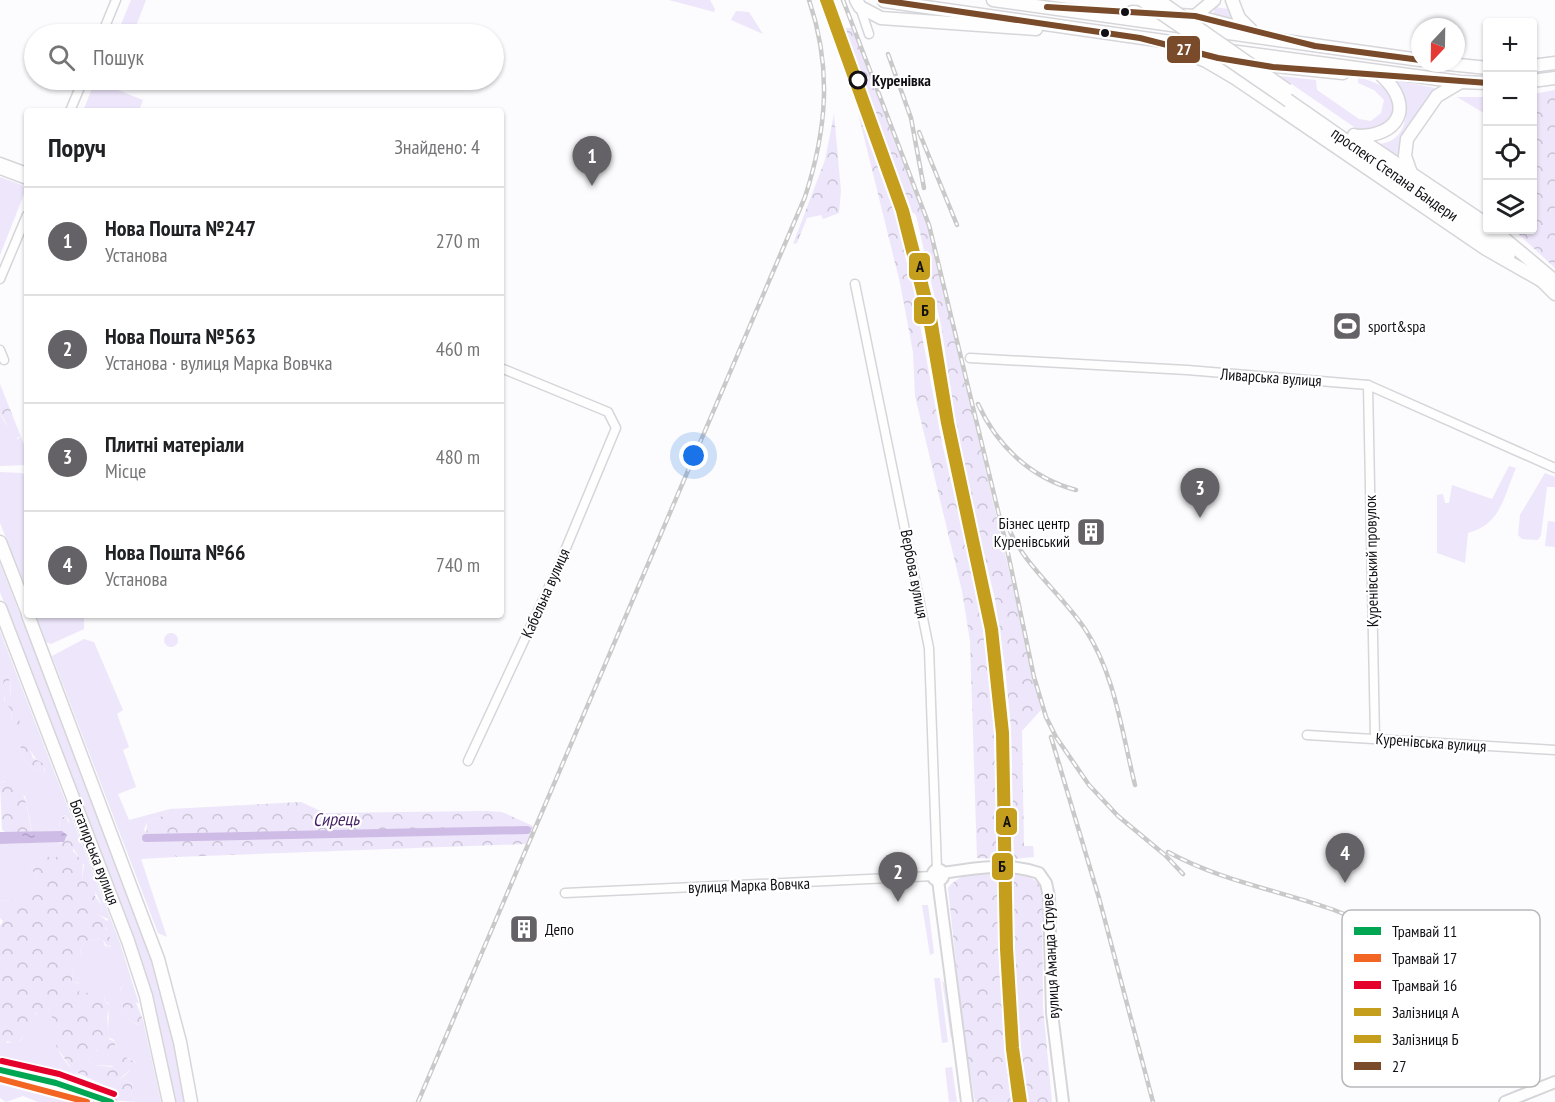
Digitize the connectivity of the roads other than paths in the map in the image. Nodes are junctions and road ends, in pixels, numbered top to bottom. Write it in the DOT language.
graph roads {
  1 [pos="116,0"];
  2 [pos="884,0"];
  3 [pos="993,0"];
  4 [pos="1072,0"];
  5 [pos="1142,0"];
  6 [pos="1158,0"];
  7 [pos="1214,0"];
  8 [pos="1232,0"];
  9 [pos="1027,2"];
  10 [pos="858,3"];
  11 [pos="1047,7"];
  12 [pos="880,18"];
  13 [pos="1192,21"];
  14 [pos="106,24"];
  15 [pos="1064,27"];
  16 [pos="1252,31"];
  17 [pos="1140,38"];
  18 [pos="1315,46"];
  19 [pos="1172,47"];
  20 [pos="1411,59"];
  21 [pos="1555,63"];
  22 [pos="1537,65"];
  23 [pos="1465,66"];
  24 [pos="1483,67"];
  25 [pos="1382,76"];
  26 [pos="1416,76"];
  27 [pos="1555,78"];
  28 [pos="1537,80"];
  29 [pos="1460,82"];
  30 [pos="1483,83"];
  31 [pos="79,90"];
  32 [pos="1291,97"];
  33 [pos="71,108"];
  34 [pos="1355,136"];
  35 [pos="0,162"];
  36 [pos="0,171"];
  37 [pos="24,171"];
  38 [pos="1412,174"];
  39 [pos="24,179"];
  40 [pos="24,222"];
  41 [pos="1483,222"];
  42 [pos="1498,234"];
  43 [pos="0,279"];
  44 [pos="1550,281"];
  45 [pos="855,284"];
  46 [pos="1555,294"];
  47 [pos="0,350"];
  48 [pos="970,358"];
  49 [pos="4,360"];
  50 [pos="504,370"];
  51 [pos="1368,385"];
  52 [pos="1555,468"];
  53 [pos="0,542"];
  54 [pos="24,603"];
  55 [pos="0,608"];
  56 [pos="30,618"];
  57 [pos="1307,735"];
  58 [pos="1375,738"];
  59 [pos="1555,750"];
  60 [pos="468,761"];
  61 [pos="938,875"];
  62 [pos="565,893"];
  63 [pos="0,1078"];
  64 [pos="1555,1082"];
  65 [pos="89,1102"];
  66 [pos="169,1102"];
  67 [pos="191,1102"];
  68 [pos="967,1102"];
  69 [pos="1063,1102"];
  70 [pos="1505,1102"];
  1 -- 14 [label="street"];
  2 -- 15 [label="main road"];
  3 -- 9 [label="main road"];
  4 -- 11 [label="main road"];
  5 -- 32 [label="main road, bridge"];
  6 -- 32 [label="main road, bridge"];
  7 -- 13 [label="main road"];
  8 -- 16 [label="main road"];
  9 -- 11 [label="main road"];
  10 -- 12 [label="main road"];
  10 -- 12 [label="street"];
  11 -- 13 [label="main road"];
  12 -- 15 [label="main road"];
  13 -- 16 [label="main road"];
  13 -- 18 [label="main road"];
  15 -- 17 [label="main road"];
  16 -- 18 [label="main road"];
  17 -- 19 [label="main road"];
  17 -- 26 [label="main road"];
  18 -- 20 [label="main road"];
  19 -- 25 [label="main road"];
  19 -- 44 [label="main road"];
  21 -- 22 [label="main road"];
  23 -- 24 [label="main road"];
  25 -- 26 [label="main road"];
  25 -- 34 [label="main road"];
  26 -- 29 [label="main road"];
  27 -- 28 [label="main road"];
  29 -- 30 [label="main road"];
  29 -- 38 [label="main road"];
  31 -- 33 [label="street"];
  32 -- 34 [label="main road, проспект Степана Бандери"];
  32 -- 44 [label="main road, проспект Степана Бандери"];
  34 -- 38 [label="main road, проспект Степана Бандери"];
  35 -- 37 [label="street"];
  36 -- 39 [label="street"];
  38 -- 41 [label="main road, проспект Степана Бандери"];
  40 -- 43 [label="street"];
  42 -- 44 [label="main road, проспект Степана Бандери"];
  44 -- 46 [label="main road, проспект Степана Бандери"];
  45 -- 61 [label="street, Вербова вулиця"];
  47 -- 49 [label="street"];
  48 -- 51 [label="street, Ливарська вулиця"];
  50 -- 60 [label="street, Кабельна вулиця"];
  51 -- 52 [label="street, Ливарська вулиця"];
  51 -- 58 [label="street, Куренівський провулок"];
  53 -- 54 [label="main road, Богатирська вулиця"];
  55 -- 66 [label="main road, Богатирська вулиця"];
  56 -- 67 [label="main road, Богатирська вулиця"];
  57 -- 58 [label="street, Куренівська вулиця"];
  58 -- 59 [label="street, Куренівська вулиця"];
  61 -- 62 [label="street, вулиця Марка Вовчка"];
  61 -- 68 [label="main road, Вербова вулиця"];
  61 -- 69 [label="main road, вулиця Аманда Струве"];
  63 -- 65 [label="street"];
  64 -- 70 [label="main road"];
}
